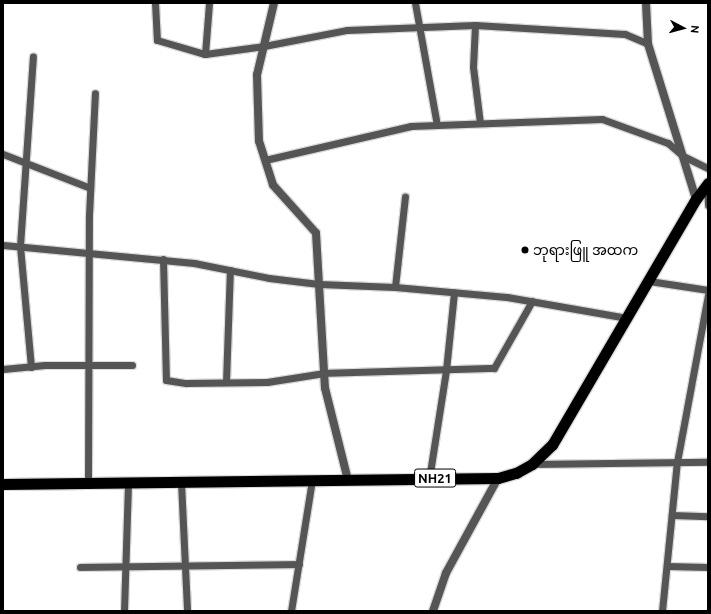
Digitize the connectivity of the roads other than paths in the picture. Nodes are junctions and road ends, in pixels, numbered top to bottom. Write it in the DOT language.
graph roads {
  1 [pos="155,3"];
  2 [pos="210,3"];
  3 [pos="274,3"];
  4 [pos="415,3"];
  5 [pos="646,3"];
  6 [pos="475,25"];
  7 [pos="419,28"];
  8 [pos="648,44"];
  9 [pos="264,46"];
  10 [pos="204,54"];
  11 [pos="33,56"];
  12 [pos="95,93"];
  13 [pos="480,123"];
  14 [pos="437,125"];
  15 [pos="3,154"];
  16 [pos="683,156"];
  17 [pos="265,160"];
  18 [pos="26,161"];
  19 [pos="708,168"];
  20 [pos="707,187"];
  21 [pos="90,188"];
  22 [pos="405,197"];
  23 [pos="696,199"];
  24 [pos="708,205"];
  25 [pos="3,245"];
  26 [pos="20,246"];
  27 [pos="90,252"];
  28 [pos="163,260"];
  29 [pos="230,270"];
  30 [pos="649,281"];
  31 [pos="319,284"];
  32 [pos="395,286"];
  33 [pos="708,290"];
  34 [pos="454,292"];
  35 [pos="708,295"];
  36 [pos="532,301"];
  37 [pos="627,318"];
  38 [pos="89,364"];
  39 [pos="132,365"];
  40 [pos="31,367"];
  41 [pos="3,369"];
  42 [pos="446,370"];
  43 [pos="324,374"];
  44 [pos="226,382"];
  45 [pos="677,462"];
  46 [pos="708,462"];
  47 [pos="532,464"];
  48 [pos="429,478"];
  49 [pos="498,478"];
  50 [pos="312,480"];
  51 [pos="348,480"];
  52 [pos="128,482"];
  53 [pos="181,482"];
  54 [pos="88,483"];
  55 [pos="3,484"];
  56 [pos="672,515"];
  57 [pos="708,516"];
  58 [pos="298,564"];
  59 [pos="126,565"];
  60 [pos="185,565"];
  61 [pos="667,566"];
  62 [pos="80,567"];
  63 [pos="708,567"];
  64 [pos="124,611"];
  65 [pos="187,611"];
  66 [pos="291,611"];
  67 [pos="433,611"];
  68 [pos="662,611"];
  1 -- 10 [label="street"];
  2 -- 10 [label="street"];
  3 -- 9 [label="street"];
  4 -- 7 [label="street"];
  5 -- 8 [label="street"];
  6 -- 7 [label="street"];
  6 -- 8 [label="street"];
  6 -- 13 [label="street"];
  7 -- 9 [label="street"];
  7 -- 14 [label="street"];
  8 -- 16 [label="street"];
  9 -- 10 [label="street"];
  9 -- 17 [label="street"];
  11 -- 18 [label="street"];
  12 -- 21 [label="street"];
  13 -- 14 [label="street"];
  13 -- 16 [label="street"];
  14 -- 17 [label="street"];
  15 -- 18 [label="street"];
  16 -- 19 [label="street"];
  16 -- 23 [label="street"];
  17 -- 31 [label="street"];
  18 -- 21 [label="street"];
  18 -- 26 [label="street"];
  20 -- 23 [label="highway, NH21"];
  20 -- 24 [label="street"];
  21 -- 27 [label="street"];
  22 -- 32 [label="street"];
  23 -- 30 [label="highway, NH21"];
  25 -- 26 [label="street"];
  26 -- 27 [label="street"];
  26 -- 40 [label="street"];
  27 -- 28 [label="street"];
  27 -- 38 [label="street"];
  28 -- 29 [label="street"];
  28 -- 44 [label="street"];
  29 -- 31 [label="street"];
  29 -- 44 [label="street"];
  30 -- 33 [label="street"];
  30 -- 37 [label="highway, NH21"];
  31 -- 32 [label="street"];
  31 -- 43 [label="street"];
  32 -- 34 [label="street"];
  34 -- 36 [label="street"];
  34 -- 42 [label="street"];
  35 -- 45 [label="street"];
  36 -- 37 [label="street"];
  36 -- 42 [label="street"];
  37 -- 47 [label="highway, NH21"];
  38 -- 39 [label="street"];
  38 -- 40 [label="street"];
  38 -- 54 [label="street"];
  40 -- 41 [label="street"];
  42 -- 43 [label="street"];
  42 -- 48 [label="street"];
  43 -- 44 [label="street"];
  43 -- 51 [label="street"];
  45 -- 46 [label="street"];
  45 -- 47 [label="street"];
  45 -- 56 [label="street"];
  47 -- 49 [label="highway, NH21"];
  48 -- 49 [label="highway, NH21"];
  48 -- 51 [label="highway, NH21"];
  49 -- 67 [label="street"];
  50 -- 51 [label="highway, NH21"];
  50 -- 53 [label="highway, NH21"];
  50 -- 58 [label="street"];
  52 -- 53 [label="highway, NH21"];
  52 -- 54 [label="highway, NH21"];
  52 -- 59 [label="street"];
  53 -- 60 [label="street"];
  54 -- 55 [label="highway, NH21"];
  56 -- 57 [label="street"];
  56 -- 61 [label="street"];
  58 -- 60 [label="street"];
  58 -- 66 [label="street"];
  59 -- 60 [label="street"];
  59 -- 62 [label="street"];
  59 -- 64 [label="street"];
  60 -- 65 [label="street"];
  61 -- 63 [label="street"];
  61 -- 68 [label="street"];
}
